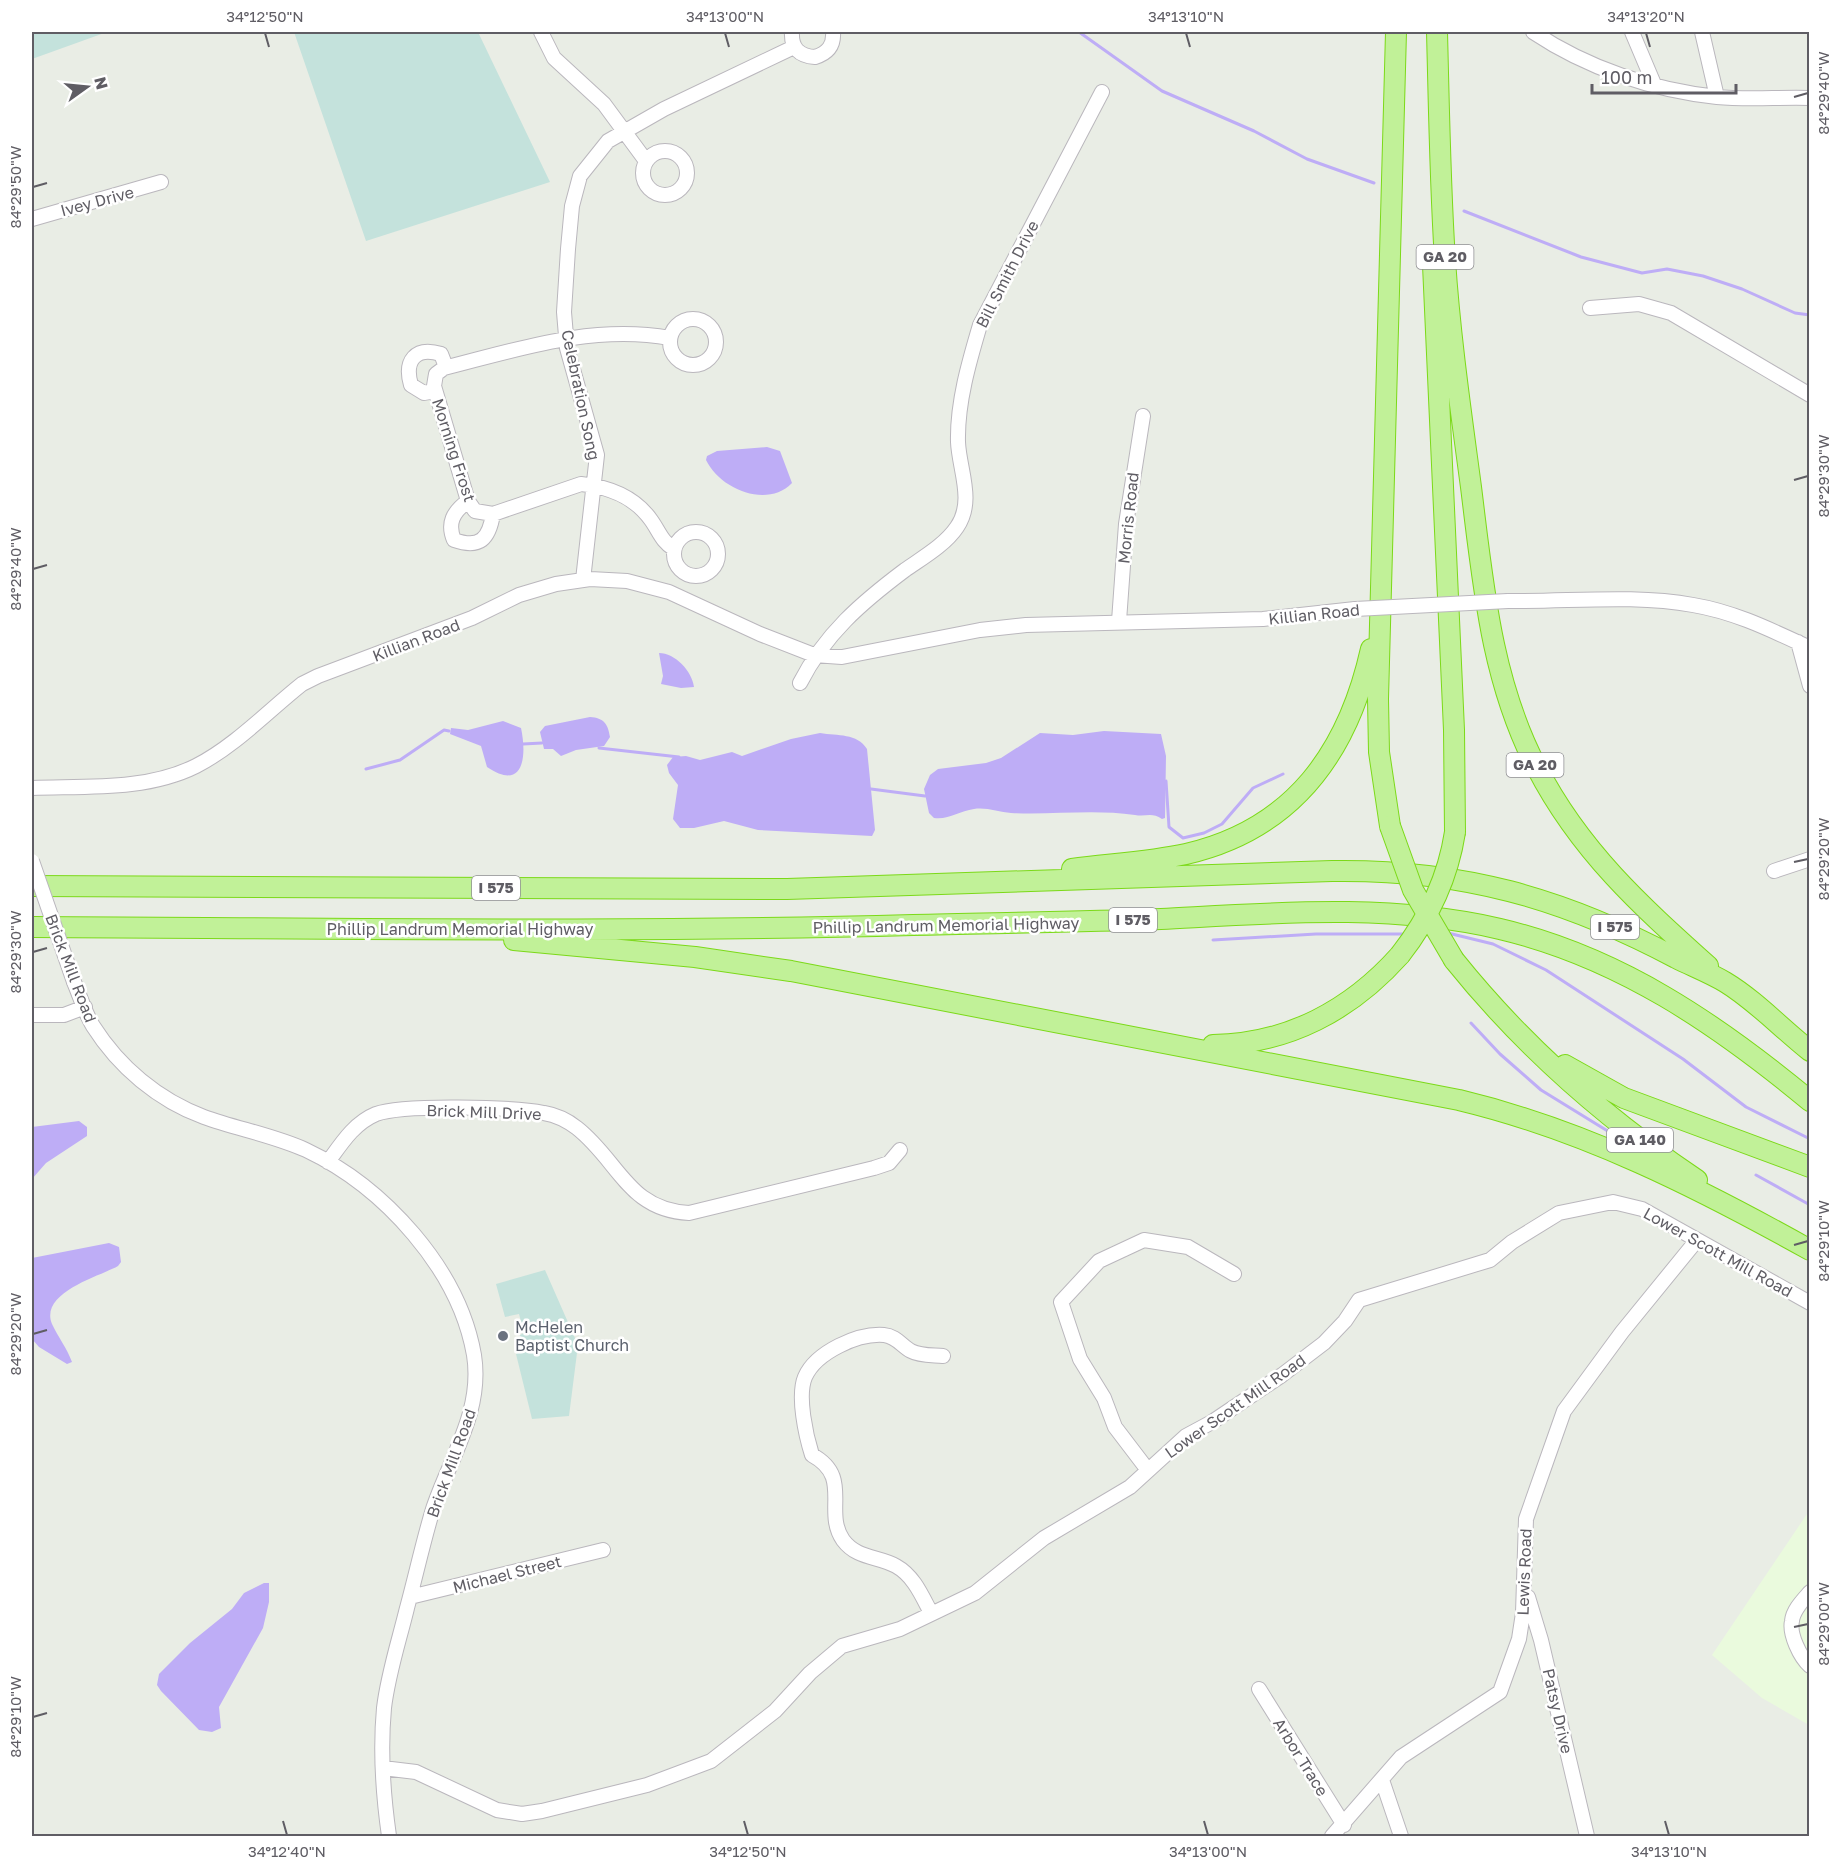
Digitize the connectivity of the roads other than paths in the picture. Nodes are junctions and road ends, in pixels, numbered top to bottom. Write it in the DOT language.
graph roads {
  1 [pos="540,32"];
  2 [pos="792,32"];
  3 [pos="833,32"];
  4 [pos="1396,32"];
  5 [pos="1436,32"];
  6 [pos="1533,32"];
  7 [pos="1632,32"];
  8 [pos="1702,32"];
  9 [pos="794,47"];
  10 [pos="1654,84"];
  11 [pos="1102,92"];
  12 [pos="1717,97"];
  13 [pos="1809,98"];
  14 [pos="623,133"];
  15 [pos="646,160"];
  16 [pos="161,182"];
  17 [pos="32,219"];
  18 [pos="1590,308"];
  19 [pos="670,338"];
  20 [pos="567,339"];
  21 [pos="441,371"];
  22 [pos="435,391"];
  23 [pos="1809,395"];
  24 [pos="1143,416"];
  25 [pos="595,486"];
  26 [pos="468,501"];
  27 [pos="493,514"];
  28 [pos="674,549"];
  29 [pos="583,580"];
  30 [pos="1378,614"];
  31 [pos="1119,621"];
  32 [pos="1804,645"];
  33 [pos="814,655"];
  34 [pos="800,683"];
  35 [pos="1809,686"];
  36 [pos="32,788"];
  37 [pos="1809,859"];
  38 [pos="32,861"];
  39 [pos="1774,872"];
  40 [pos="960,883"];
  41 [pos="32,886"];
  42 [pos="32,927"];
  43 [pos="406,930"];
  44 [pos="1726,982"];
  45 [pos="84,1007"];
  46 [pos="32,1015"];
  47 [pos="1525,1039"];
  48 [pos="1184,1046"];
  49 [pos="1809,1051"];
  50 [pos="1809,1101"];
  51 [pos="900,1150"];
  52 [pos="328,1162"];
  53 [pos="1809,1167"];
  54 [pos="1767,1226"];
  55 [pos="1697,1240"];
  56 [pos="1809,1250"];
  57 [pos="1234,1274"];
  58 [pos="1809,1303"];
  59 [pos="943,1356"];
  60 [pos="1147,1469"];
  61 [pos="603,1550"];
  62 [pos="1525,1587"];
  63 [pos="1809,1592"];
  64 [pos="410,1597"];
  65 [pos="931,1613"];
  66 [pos="1808,1664"];
  67 [pos="1259,1689"];
  68 [pos="382,1768"];
  69 [pos="1382,1780"];
  70 [pos="1344,1825"];
  71 [pos="389,1836"];
  72 [pos="1332,1836"];
  73 [pos="1401,1836"];
  74 [pos="1587,1836"];
  1 -- 14 [label="street"];
  2 -- 9 [label="street"];
  3 -- 9 [label="street"];
  4 -- 30 [label="highway"];
  5 -- 44 [label="highway, GA 20"];
  5 -- 48 [label="highway, bridge"];
  6 -- 10 [label="street"];
  7 -- 10 [label="street"];
  8 -- 12 [label="street"];
  9 -- 14 [label="street, Celebration Song"];
  10 -- 12 [label="street"];
  11 -- 33 [label="street, Bill Smith Drive"];
  12 -- 13 [label="street"];
  14 -- 15 [label="street"];
  14 -- 20 [label="street, Celebration Song"];
  16 -- 17 [label="street, Ivey Drive"];
  18 -- 23 [label="street"];
  19 -- 20 [label="street"];
  20 -- 21 [label="street"];
  20 -- 25 [label="street, Celebration Song"];
  21 -- 22 [label="street, Morning Frost"];
  21 -- 22 [label="street"];
  22 -- 26 [label="street, Morning Frost"];
  24 -- 31 [label="street, Morris Road"];
  25 -- 27 [label="street, Morning Frost"];
  25 -- 28 [label="street, Morning Frost"];
  25 -- 29 [label="street, Celebration Song"];
  26 -- 27 [label="street, Morning Frost"];
  26 -- 27 [label="street"];
  29 -- 33 [label="street, Killian Road"];
  29 -- 36 [label="street, Killian Road"];
  30 -- 40 [label="highway"];
  30 -- 47 [label="highway, bridge"];
  31 -- 32 [label="street, Killian Road, bridge"];
  31 -- 33 [label="street, Killian Road"];
  32 -- 35 [label="street"];
  33 -- 34 [label="street"];
  37 -- 39 [label="street"];
  38 -- 45 [label="street, Brick Mill Road, bridge"];
  40 -- 41 [label="highway, I 575"];
  40 -- 44 [label="highway, I 575"];
  42 -- 43 [label="highway, Phillip Landrum Memorial Highway / I 575"];
  43 -- 48 [label="highway"];
  43 -- 50 [label="highway, Phillip Landrum Memorial Highway / I 575"];
  44 -- 49 [label="highway, I 575"];
  45 -- 46 [label="street"];
  45 -- 52 [label="street, Brick Mill Road"];
  47 -- 53 [label="highway"];
  47 -- 54 [label="highway, GA 140"];
  48 -- 54 [label="highway"];
  51 -- 52 [label="street, Brick Mill Drive"];
  52 -- 64 [label="street, Brick Mill Road"];
  54 -- 56 [label="highway, GA 140"];
  55 -- 58 [label="street, Lower Scott Mill Road"];
  55 -- 60 [label="street, Lower Scott Mill Road"];
  55 -- 62 [label="street, Lewis Road"];
  57 -- 60 [label="street"];
  59 -- 65 [label="street"];
  60 -- 65 [label="street, Lower Scott Mill Road"];
  61 -- 64 [label="street, Michael Street"];
  62 -- 69 [label="street, Lewis Road"];
  62 -- 74 [label="street, Patsy Drive"];
  63 -- 66 [label="street"];
  64 -- 68 [label="street, Brick Mill Road"];
  65 -- 68 [label="street, Lower Scott Mill Road"];
  67 -- 70 [label="street, Arbor Trace"];
  68 -- 71 [label="street, Brick Mill Road"];
  69 -- 70 [label="street, Lewis Road"];
  69 -- 73 [label="street"];
  70 -- 72 [label="street, Lewis Road"];
}
